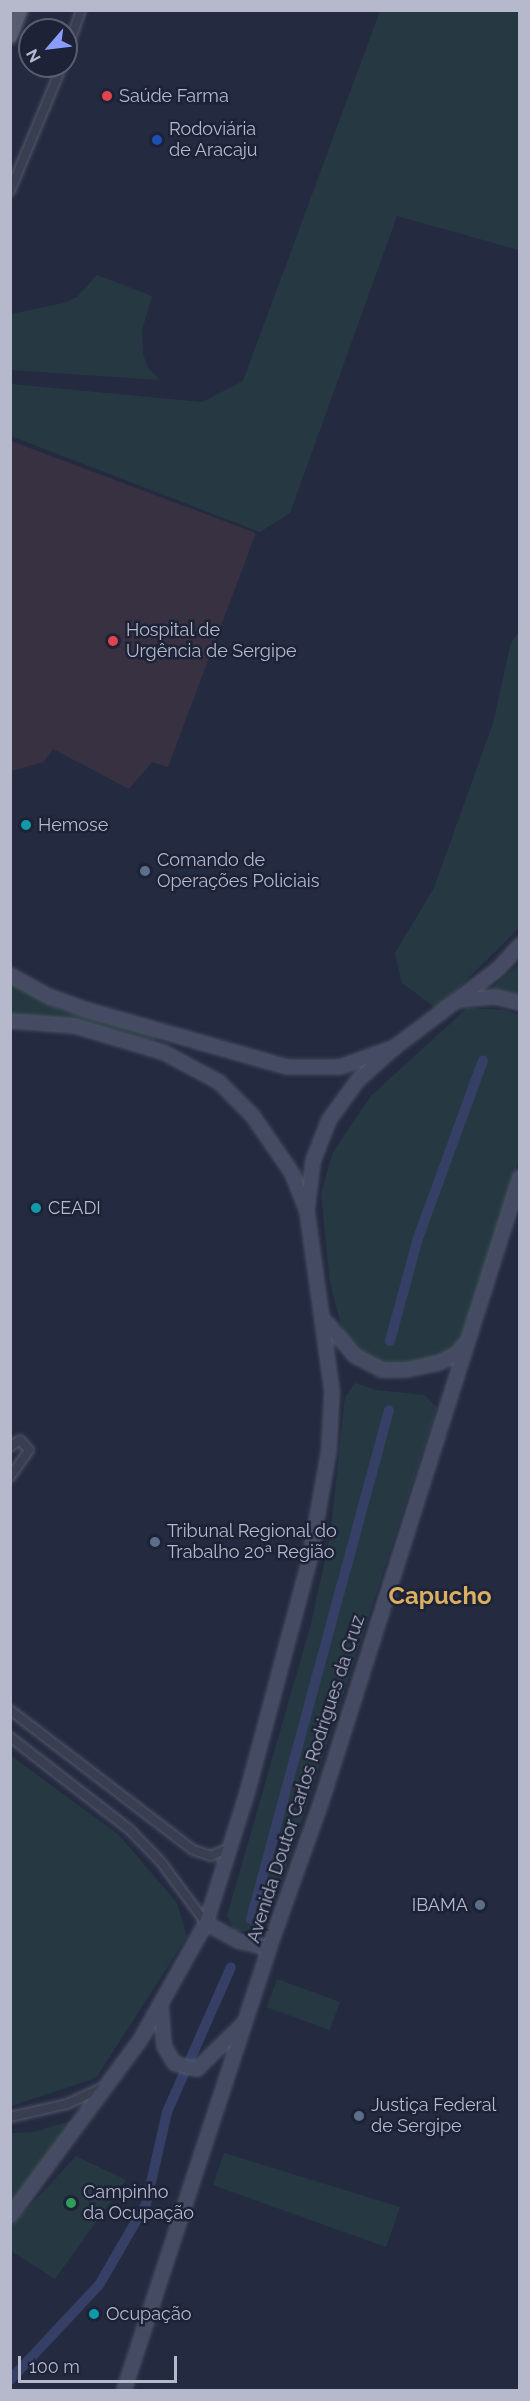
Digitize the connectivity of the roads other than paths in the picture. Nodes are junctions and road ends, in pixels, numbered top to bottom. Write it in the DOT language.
graph roads {
  1 [pos="20,10"];
  2 [pos="10,36"];
  3 [pos="57,78"];
  4 [pos="10,190"];
  5 [pos="519,945"];
  6 [pos="10,975"];
  7 [pos="458,1000"];
  8 [pos="519,1003"];
  9 [pos="10,1021"];
  10 [pos="166,1033"];
  11 [pos="395,1047"];
  12 [pos="163,1052"];
  13 [pos="519,1177"];
  14 [pos="307,1210"];
  15 [pos="324,1319"];
  16 [pos="468,1340"];
  17 [pos="10,1447"];
  18 [pos="10,1477"];
  19 [pos="10,1710"];
  20 [pos="10,1737"];
  21 [pos="231,1847"];
  22 [pos="206,1923"];
  23 [pos="269,1948"];
  24 [pos="161,2006"];
  25 [pos="248,2019"];
  26 [pos="107,2086"];
  27 [pos="10,2117"];
  28 [pos="10,2216"];
  29 [pos="123,2391"];
  1 -- 2 [label="main road"];
  3 -- 4 [label="street"];
  5 -- 7 [label="main road"];
  6 -- 10 [label="main road"];
  7 -- 8 [label="main road"];
  7 -- 11 [label="main road"];
  9 -- 12 [label="main road"];
  10 -- 11 [label="main road"];
  10 -- 12 [label="main road"];
  11 -- 14 [label="main road"];
  12 -- 14 [label="main road"];
  13 -- 16 [label="main road, Avenida Doutor Carlos Rodrigues da Cruz"];
  14 -- 15 [label="main road"];
  15 -- 16 [label="main road"];
  15 -- 21 [label="main road"];
  16 -- 23 [label="main road, Avenida Doutor Carlos Rodrigues da Cruz"];
  17 -- 18 [label="street"];
  19 -- 21 [label="street"];
  20 -- 22 [label="street"];
  21 -- 22 [label="main road"];
  22 -- 23 [label="main road"];
  22 -- 24 [label="main road"];
  23 -- 25 [label="main road, Avenida Doutor Carlos Rodrigues da Cruz"];
  24 -- 25 [label="main road"];
  24 -- 26 [label="main road"];
  25 -- 29 [label="main road, Avenida Doutor Carlos Rodrigues da Cruz"];
  26 -- 27 [label="street"];
  26 -- 28 [label="main road"];
}
